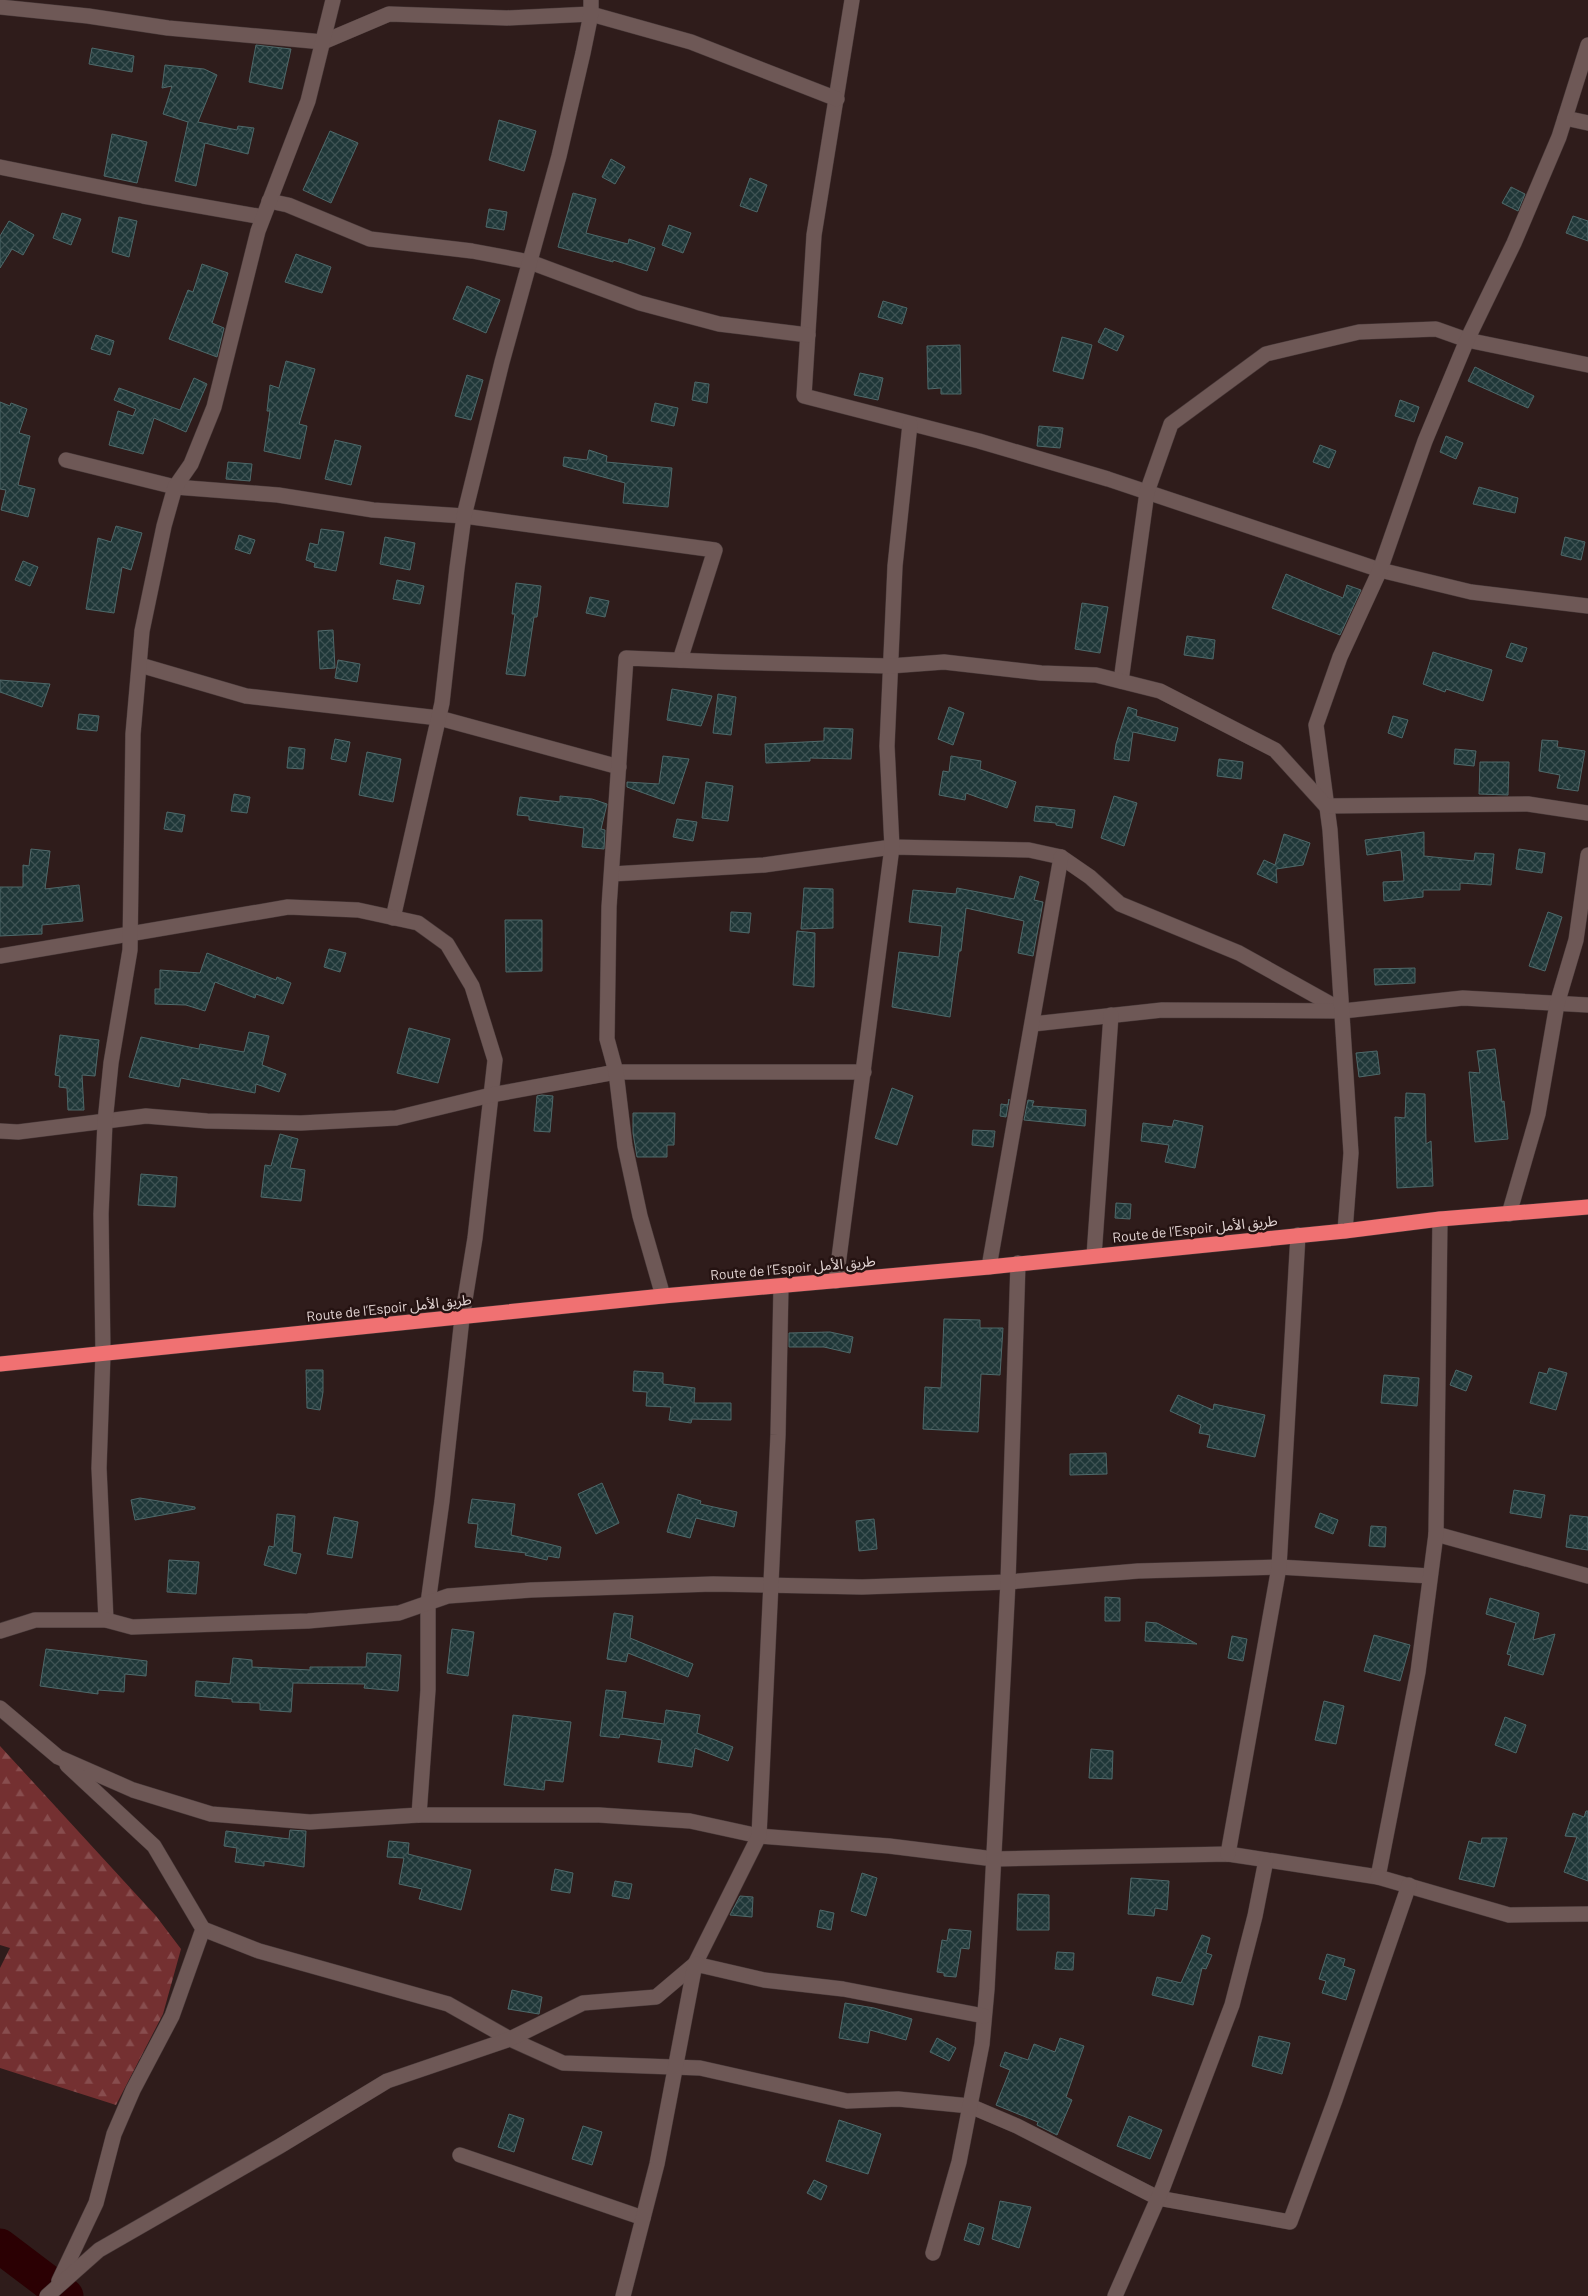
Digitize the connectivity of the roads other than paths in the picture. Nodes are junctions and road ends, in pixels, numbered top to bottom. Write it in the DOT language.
graph roads {
  1 [pos="333,0"];
  2 [pos="852,0"];
  3 [pos="0,7"];
  4 [pos="591,7"];
  5 [pos="323,42"];
  6 [pos="1588,45"];
  7 [pos="837,99"];
  8 [pos="1565,118"];
  9 [pos="1588,123"];
  10 [pos="0,167"];
  11 [pos="269,201"];
  12 [pos="263,217"];
  13 [pos="530,262"];
  14 [pos="808,335"];
  15 [pos="1467,340"];
  16 [pos="1588,365"];
  17 [pos="910,424"];
  18 [pos="66,460"];
  19 [pos="175,487"];
  20 [pos="1147,492"];
  21 [pos="464,516"];
  22 [pos="1380,570"];
  23 [pos="1588,606"];
  24 [pos="680,660"];
  25 [pos="140,665"];
  26 [pos="890,666"];
  27 [pos="1121,681"];
  28 [pos="439,718"];
  29 [pos="619,767"];
  30 [pos="1326,806"];
  31 [pos="1588,813"];
  32 [pos="892,847"];
  33 [pos="1588,855"];
  34 [pos="1061,857"];
  35 [pos="612,874"];
  36 [pos="393,918"];
  37 [pos="130,933"];
  38 [pos="0,956"];
  39 [pos="1557,1004"];
  40 [pos="1588,1005"];
  41 [pos="1343,1011"];
  42 [pos="1111,1015"];
  43 [pos="1033,1024"];
  44 [pos="616,1072"];
  45 [pos="864,1072"];
  46 [pos="491,1095"];
  47 [pos="105,1122"];
  48 [pos="0,1131"];
  49 [pos="1588,1207"];
  50 [pos="1509,1214"];
  51 [pos="1440,1219"];
  52 [pos="1345,1231"];
  53 [pos="1298,1235"];
  54 [pos="1094,1256"];
  55 [pos="1018,1263"];
  56 [pos="989,1268"];
  57 [pos="836,1281"];
  58 [pos="781,1286"];
  59 [pos="663,1296"];
  60 [pos="462,1318"];
  61 [pos="103,1354"];
  62 [pos="0,1364"];
  63 [pos="1436,1534"];
  64 [pos="1280,1567"];
  65 [pos="1430,1576"];
  66 [pos="1588,1576"];
  67 [pos="1008,1582"];
  68 [pos="772,1585"];
  69 [pos="428,1603"];
  70 [pos="106,1620"];
  71 [pos="0,1630"];
  72 [pos="0,1708"];
  73 [pos="58,1757"];
  74 [pos="419,1815"];
  75 [pos="759,1836"];
  76 [pos="1228,1854"];
  77 [pos="994,1859"];
  78 [pos="1266,1860"];
  79 [pos="1378,1877"];
  80 [pos="1410,1885"];
  81 [pos="1588,1914"];
  82 [pos="203,1929"];
  83 [pos="695,1964"];
  84 [pos="984,2016"];
  85 [pos="510,2039"];
  86 [pos="677,2066"];
  87 [pos="970,2106"];
  88 [pos="460,2155"];
  89 [pos="1158,2198"];
  90 [pos="643,2218"];
  91 [pos="933,2252"];
  92 [pos="52,2292"];
  93 [pos="623,2296"];
  94 [pos="1115,2296"];
  1 -- 5 [label="street"];
  2 -- 7 [label="street"];
  3 -- 5 [label="street"];
  4 -- 5 [label="street"];
  4 -- 7 [label="street"];
  4 -- 13 [label="street"];
  5 -- 11 [label="street"];
  6 -- 8 [label="street"];
  7 -- 14 [label="street"];
  8 -- 9 [label="street"];
  8 -- 15 [label="street"];
  10 -- 12 [label="street"];
  11 -- 12 [label="street"];
  11 -- 13 [label="street"];
  12 -- 19 [label="street"];
  13 -- 14 [label="street"];
  13 -- 21 [label="street"];
  14 -- 17 [label="street"];
  15 -- 16 [label="street"];
  15 -- 20 [label="street"];
  15 -- 22 [label="street"];
  17 -- 20 [label="street"];
  17 -- 26 [label="street"];
  18 -- 19 [label="street"];
  19 -- 21 [label="street"];
  19 -- 25 [label="street"];
  20 -- 22 [label="street"];
  20 -- 27 [label="street"];
  21 -- 24 [label="street"];
  21 -- 28 [label="street"];
  22 -- 23 [label="street"];
  22 -- 30 [label="street"];
  24 -- 26 [label="street"];
  24 -- 29 [label="street"];
  25 -- 28 [label="street"];
  25 -- 37 [label="street"];
  26 -- 27 [label="street"];
  26 -- 32 [label="street"];
  27 -- 30 [label="street"];
  28 -- 29 [label="street"];
  28 -- 36 [label="street"];
  29 -- 35 [label="street"];
  30 -- 31 [label="street"];
  30 -- 41 [label="street"];
  32 -- 34 [label="street"];
  32 -- 35 [label="street"];
  32 -- 45 [label="street"];
  33 -- 39 [label="street"];
  34 -- 41 [label="street"];
  34 -- 43 [label="street"];
  35 -- 44 [label="street"];
  36 -- 37 [label="street"];
  36 -- 46 [label="street"];
  37 -- 38 [label="street"];
  37 -- 47 [label="street"];
  39 -- 40 [label="street"];
  39 -- 41 [label="street"];
  39 -- 50 [label="street"];
  41 -- 42 [label="street"];
  41 -- 52 [label="street"];
  42 -- 43 [label="street"];
  42 -- 54 [label="street"];
  43 -- 56 [label="street"];
  44 -- 45 [label="street"];
  44 -- 46 [label="street"];
  44 -- 59 [label="street"];
  45 -- 57 [label="street"];
  46 -- 47 [label="street"];
  46 -- 60 [label="street"];
  47 -- 48 [label="street"];
  47 -- 61 [label="street"];
  49 -- 50 [label="highway, Route de l’Espoir طريق الأمل"];
  50 -- 51 [label="highway, Route de l’Espoir طريق الأمل"];
  51 -- 52 [label="highway, Route de l’Espoir طريق الأمل"];
  51 -- 63 [label="street"];
  52 -- 53 [label="highway, Route de l’Espoir طريق الأمل"];
  53 -- 54 [label="highway, Route de l’Espoir طريق الأمل"];
  53 -- 64 [label="street"];
  54 -- 55 [label="highway, Route de l’Espoir طريق الأمل"];
  55 -- 56 [label="highway, Route de l’Espoir طريق الأمل"];
  55 -- 67 [label="street"];
  56 -- 57 [label="highway, Route de l’Espoir طريق الأمل"];
  57 -- 58 [label="highway, Route de l’Espoir طريق الأمل"];
  58 -- 59 [label="highway, Route de l’Espoir طريق الأمل"];
  58 -- 68 [label="street"];
  59 -- 60 [label="highway, Route de l’Espoir طريق الأمل"];
  60 -- 61 [label="highway, Route de l’Espoir طريق الأمل"];
  60 -- 69 [label="street"];
  61 -- 62 [label="highway, Route de l’Espoir طريق الأمل"];
  61 -- 70 [label="street"];
  63 -- 65 [label="street"];
  63 -- 66 [label="street"];
  64 -- 65 [label="street"];
  64 -- 67 [label="street"];
  64 -- 76 [label="street"];
  65 -- 79 [label="street"];
  67 -- 68 [label="street"];
  67 -- 77 [label="street"];
  68 -- 69 [label="street"];
  68 -- 75 [label="street"];
  69 -- 70 [label="street"];
  69 -- 74 [label="street"];
  70 -- 71 [label="street"];
  72 -- 73 [label="street"];
  73 -- 74 [label="street"];
  73 -- 82 [label="street"];
  74 -- 75 [label="street"];
  75 -- 77 [label="street"];
  75 -- 83 [label="street"];
  76 -- 77 [label="street"];
  76 -- 78 [label="street"];
  77 -- 84 [label="street"];
  78 -- 79 [label="street"];
  78 -- 89 [label="street"];
  79 -- 80 [label="street"];
  80 -- 81 [label="street"];
  80 -- 89 [label="street"];
  82 -- 85 [label="street"];
  82 -- 92 [label="street"];
  83 -- 84 [label="street"];
  83 -- 85 [label="street"];
  83 -- 86 [label="street"];
  84 -- 87 [label="street"];
  85 -- 86 [label="street"];
  85 -- 92 [label="street"];
  86 -- 87 [label="street"];
  86 -- 90 [label="street"];
  87 -- 89 [label="street"];
  87 -- 91 [label="street"];
  88 -- 90 [label="street"];
  89 -- 94 [label="street"];
  90 -- 93 [label="street"];
}
